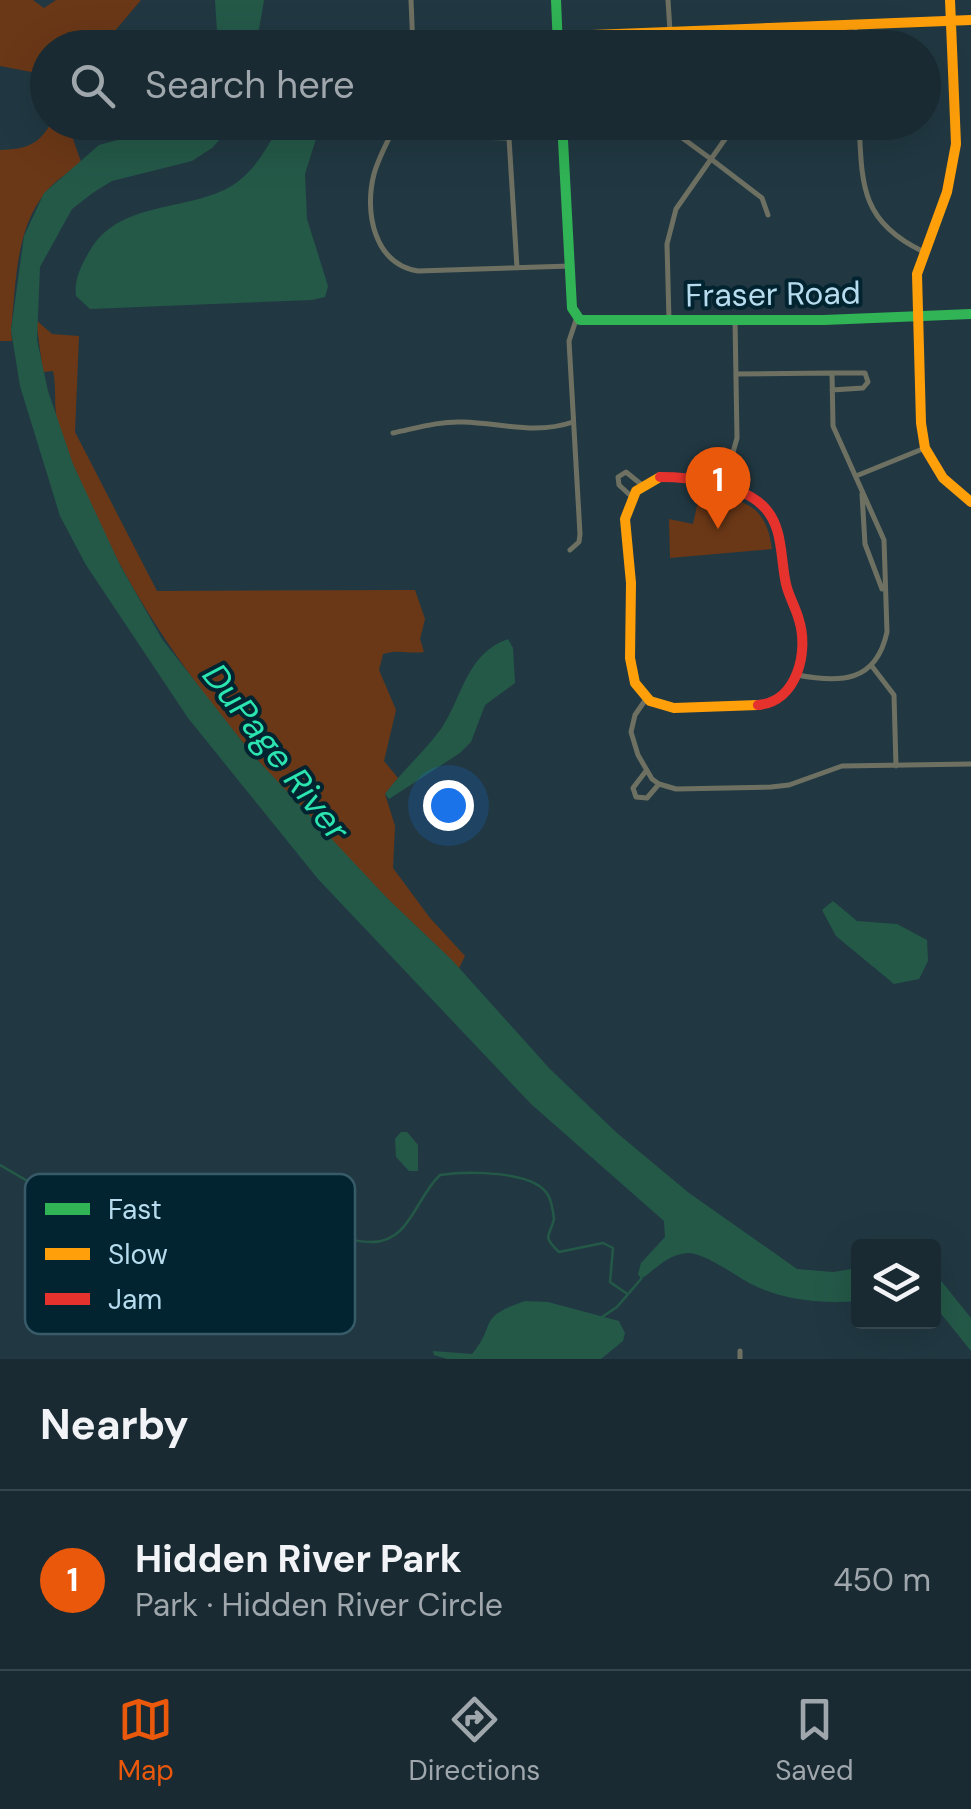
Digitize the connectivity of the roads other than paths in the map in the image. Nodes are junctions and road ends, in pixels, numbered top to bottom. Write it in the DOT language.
graph roads {
  1 [pos="411,0"];
  2 [pos="556,0"];
  3 [pos="668,0"];
  4 [pos="950,0"];
  5 [pos="971,20"];
  6 [pos="950,21"];
  7 [pos="855,24"];
  8 [pos="760,28"];
  9 [pos="412,30"];
  10 [pos="557,30"];
  11 [pos="670,30"];
  12 [pos="700,30"];
  13 [pos="855,30"];
  14 [pos="389,140"];
  15 [pos="510,140"];
  16 [pos="563,140"];
  17 [pos="685,140"];
  18 [pos="724,140"];
  19 [pos="860,140"];
  20 [pos="711,159"];
  21 [pos="768,215"];
  22 [pos="922,250"];
  23 [pos="570,266"];
  24 [pos="516,268"];
  25 [pos="971,314"];
  26 [pos="917,316"];
  27 [pos="577,317"];
  28 [pos="735,319"];
  29 [pos="668,320"];
  30 [pos="832,372"];
  31 [pos="737,374"];
  32 [pos="832,390"];
  33 [pos="572,422"];
  34 [pos="393,434"];
  35 [pos="926,448"];
  36 [pos="856,476"];
  37 [pos="642,484"];
  38 [pos="723,488"];
  39 [pos="862,491"];
  40 [pos="631,496"];
  41 [pos="971,502"];
  42 [pos="570,550"];
  43 [pos="885,596"];
  44 [pos="871,666"];
  45 [pos="797,675"];
  46 [pos="646,699"];
  47 [pos="971,764"];
  48 [pos="896,766"];
  49 [pos="646,771"];
  50 [pos="658,784"];
  51 [pos="740,1351"];
  52 [pos="740,1359"];
  1 -- 9 [label="street"];
  2 -- 10 [label="street"];
  3 -- 11 [label="street"];
  4 -- 6 [label="street"];
  5 -- 6 [label="street"];
  6 -- 7 [label="street"];
  6 -- 22 [label="street"];
  7 -- 8 [label="street"];
  7 -- 13 [label="street"];
  8 -- 12 [label="street"];
  14 -- 24 [label="street"];
  15 -- 24 [label="street"];
  16 -- 23 [label="street"];
  17 -- 20 [label="street"];
  18 -- 20 [label="street"];
  19 -- 22 [label="street"];
  20 -- 21 [label="street"];
  20 -- 29 [label="street"];
  22 -- 26 [label="street"];
  23 -- 24 [label="street"];
  23 -- 27 [label="street"];
  25 -- 26 [label="street, Fraser Road"];
  26 -- 28 [label="street, Fraser Road"];
  26 -- 35 [label="street"];
  27 -- 29 [label="street, Fraser Road"];
  27 -- 33 [label="street"];
  28 -- 29 [label="street, Fraser Road"];
  28 -- 31 [label="street"];
  30 -- 31 [label="street"];
  30 -- 32 [label="street"];
  30 -- 32 [label="street"];
  31 -- 38 [label="street"];
  32 -- 36 [label="street"];
  33 -- 34 [label="street"];
  33 -- 42 [label="street"];
  35 -- 36 [label="street"];
  35 -- 41 [label="street"];
  36 -- 39 [label="street"];
  37 -- 38 [label="street"];
  37 -- 40 [label="street"];
  37 -- 40 [label="street"];
  38 -- 45 [label="street"];
  39 -- 43 [label="street"];
  39 -- 43 [label="street"];
  40 -- 46 [label="street"];
  43 -- 44 [label="street"];
  44 -- 45 [label="street"];
  44 -- 48 [label="street"];
  45 -- 46 [label="street"];
  46 -- 49 [label="street"];
  47 -- 48 [label="street"];
  48 -- 50 [label="street"];
  49 -- 50 [label="street"];
  49 -- 50 [label="street"];
  51 -- 52 [label="street"];
}
